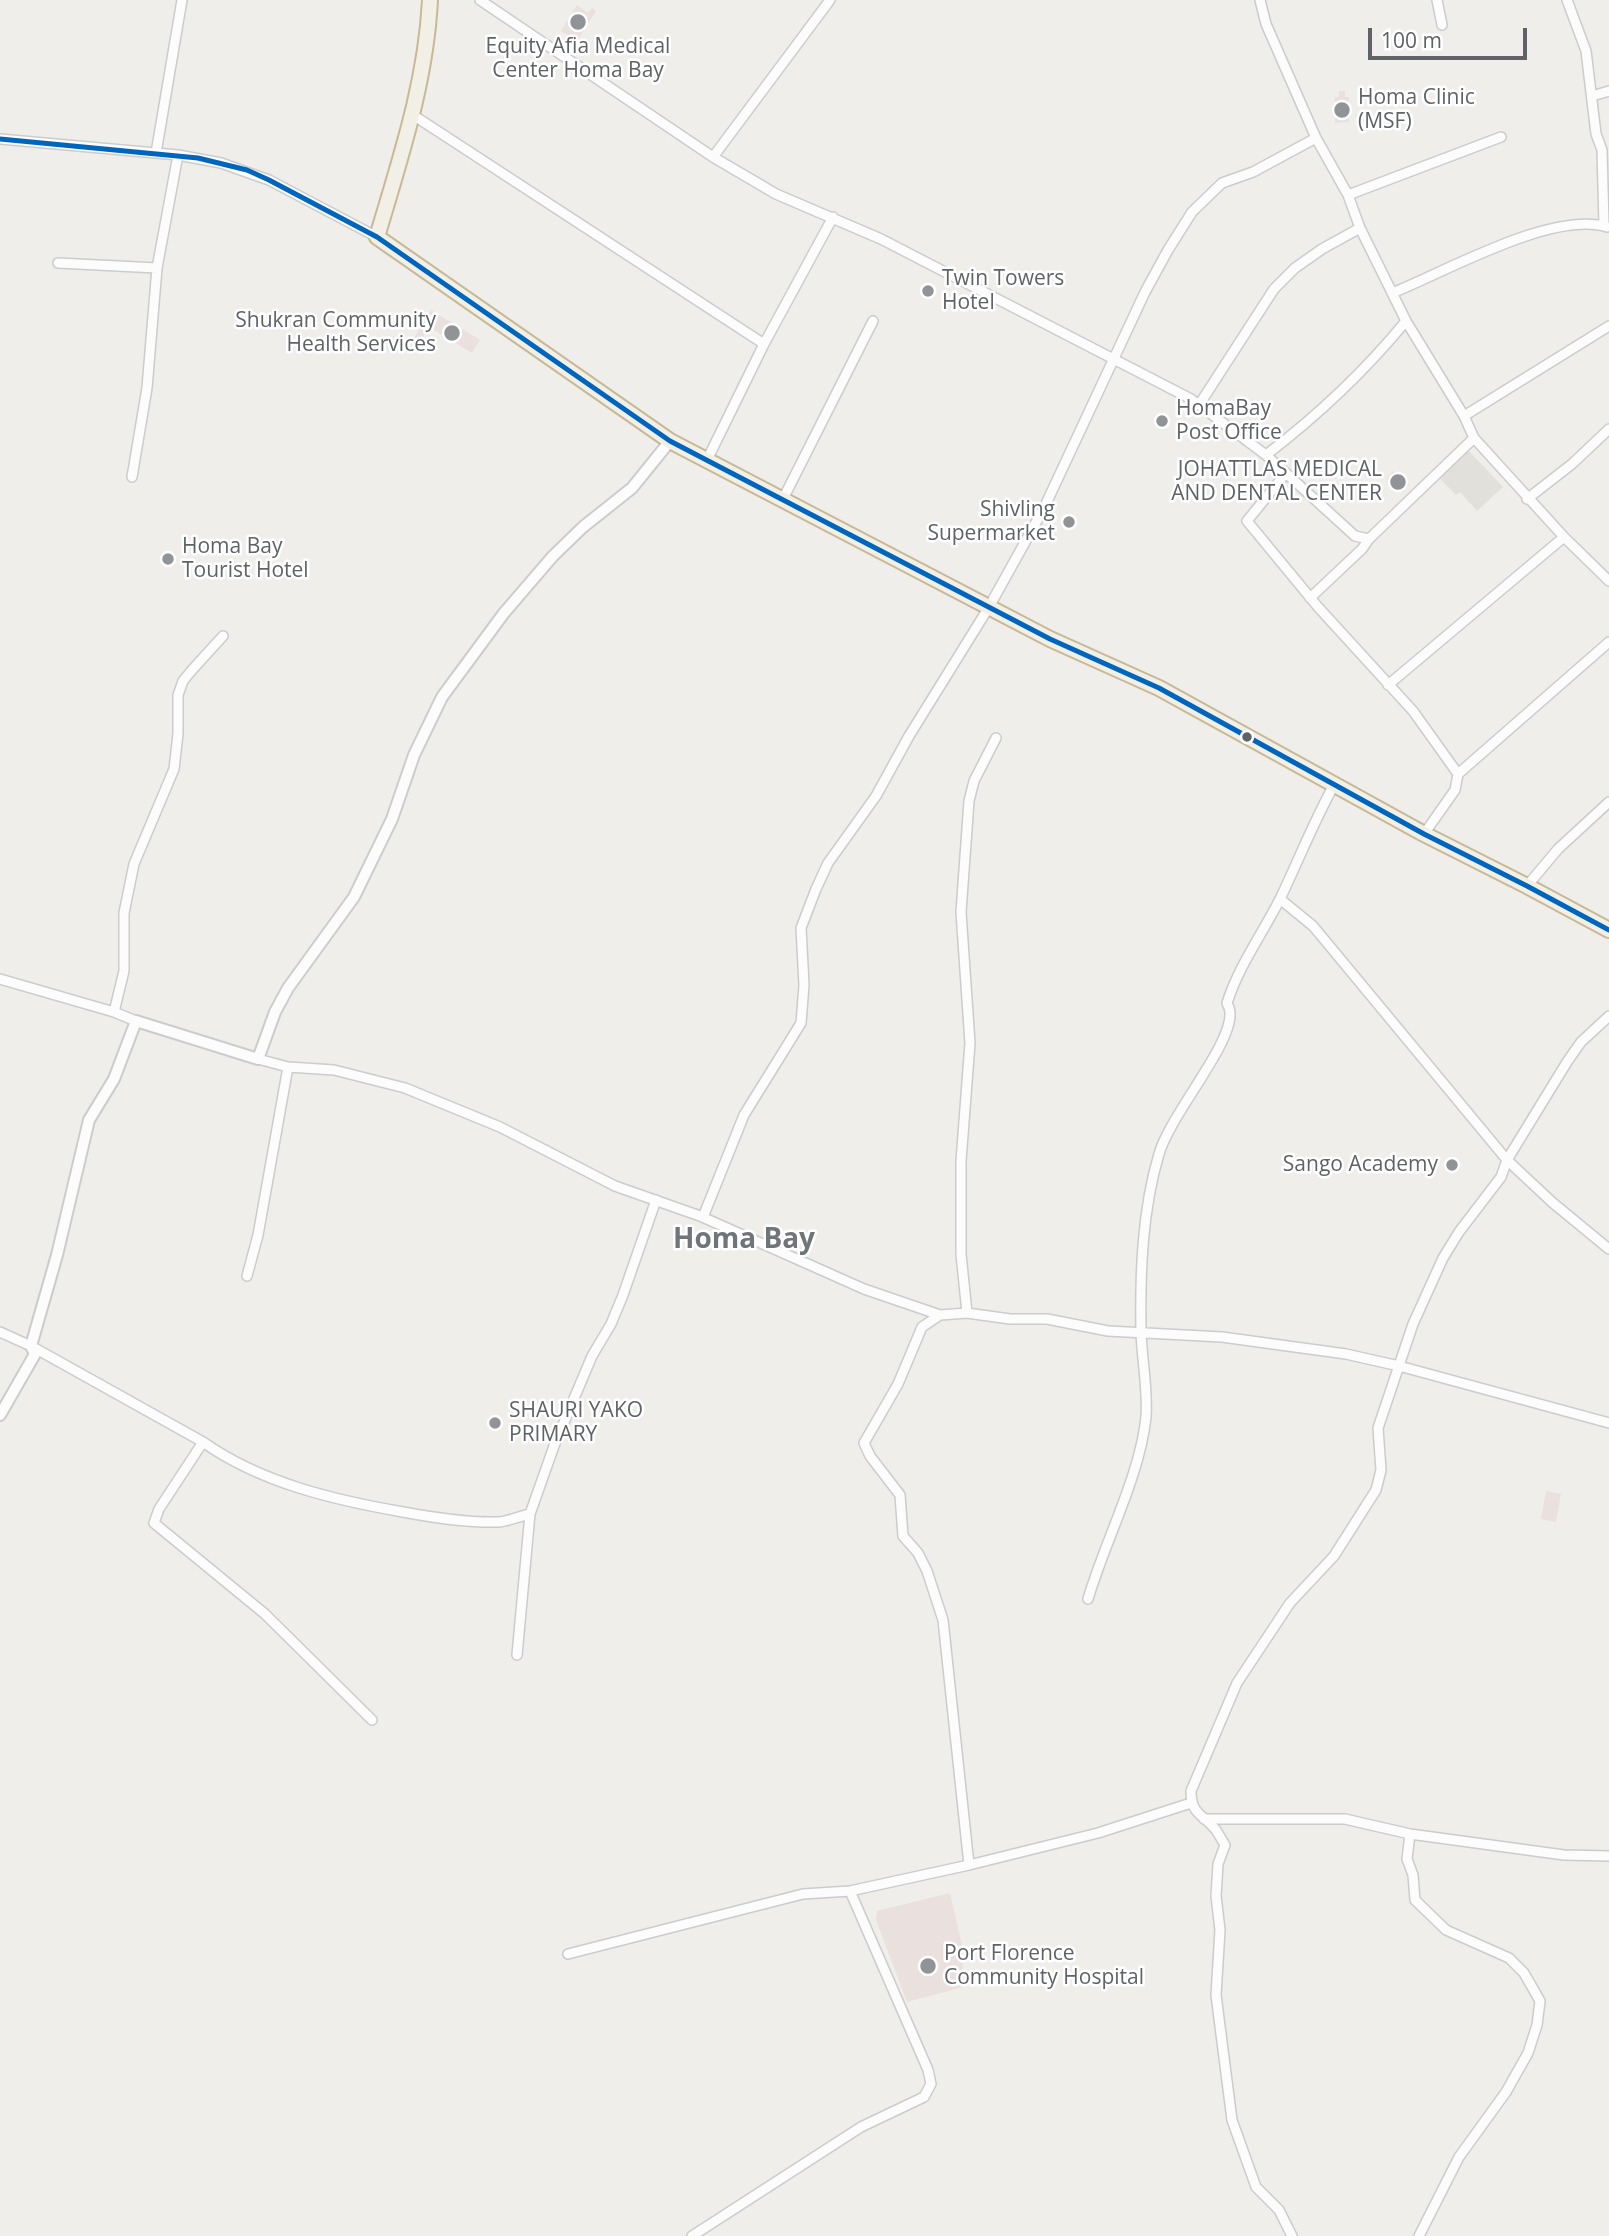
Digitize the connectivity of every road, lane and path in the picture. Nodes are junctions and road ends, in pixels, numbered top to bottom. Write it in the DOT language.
graph roads {
  1 [pos="182,0"];
  2 [pos="430,0"];
  3 [pos="480,0"];
  4 [pos="830,0"];
  5 [pos="1260,0"];
  6 [pos="1437,0"];
  7 [pos="1567,0"];
  8 [pos="1442,26"];
  9 [pos="1609,91"];
  10 [pos="1592,96"];
  11 [pos="413,115"];
  12 [pos="1501,137"];
  13 [pos="1316,138"];
  14 [pos="0,139"];
  15 [pos="156,153"];
  16 [pos="178,155"];
  17 [pos="713,157"];
  18 [pos="1348,195"];
  19 [pos="833,217"];
  20 [pos="1607,227"];
  21 [pos="1360,228"];
  22 [pos="377,237"];
  23 [pos="58,263"];
  24 [pos="157,268"];
  25 [pos="1392,293"];
  26 [pos="873,321"];
  27 [pos="1406,321"];
  28 [pos="1609,326"];
  29 [pos="764,344"];
  30 [pos="1115,359"];
  31 [pos="1199,405"];
  32 [pos="1464,416"];
  33 [pos="1609,429"];
  34 [pos="1474,438"];
  35 [pos="670,441"];
  36 [pos="1266,455"];
  37 [pos="707,460"];
  38 [pos="1286,473"];
  39 [pos="132,477"];
  40 [pos="783,499"];
  41 [pos="1527,499"];
  42 [pos="1564,537"];
  43 [pos="1369,538"];
  44 [pos="1609,581"];
  45 [pos="1310,598"];
  46 [pos="989,607"];
  47 [pos="223,636"];
  48 [pos="1609,642"];
  49 [pos="1388,685"];
  50 [pos="996,738"];
  51 [pos="1458,774"];
  52 [pos="1334,785"];
  53 [pos="1609,802"];
  54 [pos="1424,834"];
  55 [pos="1527,886"];
  56 [pos="1280,899"];
  57 [pos="1609,930"];
  58 [pos="0,979"];
  59 [pos="114,1012"];
  60 [pos="1609,1016"];
  61 [pos="136,1021"];
  62 [pos="258,1059"];
  63 [pos="288,1067"];
  64 [pos="1507,1160"];
  65 [pos="656,1200"];
  66 [pos="700,1216"];
  67 [pos="1609,1249"];
  68 [pos="247,1276"];
  69 [pos="967,1313"];
  70 [pos="940,1315"];
  71 [pos="0,1332"];
  72 [pos="1141,1334"];
  73 [pos="31,1346"];
  74 [pos="1399,1366"];
  75 [pos="0,1415"];
  76 [pos="1609,1423"];
  77 [pos="203,1442"];
  78 [pos="530,1514"];
  79 [pos="1088,1599"];
  80 [pos="517,1655"];
  81 [pos="372,1720"];
  82 [pos="1191,1803"];
  83 [pos="1204,1819"];
  84 [pos="1410,1834"];
  85 [pos="1609,1856"];
  86 [pos="969,1865"];
  87 [pos="850,1892"];
  88 [pos="568,1954"];
  89 [pos="692,2236"];
  90 [pos="1292,2236"];
  91 [pos="1419,2236"];
  1 -- 15 [label="street"];
  2 -- 11 [label="highway"];
  3 -- 17 [label="street"];
  4 -- 17 [label="street"];
  5 -- 13 [label="street"];
  6 -- 8 [label="street"];
  7 -- 10 [label="street"];
  9 -- 10 [label="street"];
  10 -- 20 [label="street"];
  11 -- 22 [label="highway"];
  11 -- 29 [label="street"];
  12 -- 18 [label="street"];
  13 -- 18 [label="street"];
  13 -- 30 [label="street"];
  14 -- 15 [label="street"];
  15 -- 16 [label="street"];
  16 -- 22 [label="street"];
  16 -- 24 [label="street"];
  17 -- 19 [label="street"];
  18 -- 21 [label="street"];
  19 -- 29 [label="street"];
  19 -- 30 [label="street"];
  20 -- 25 [label="street"];
  21 -- 25 [label="street"];
  21 -- 31 [label="street"];
  22 -- 35 [label="highway"];
  23 -- 24 [label="street"];
  24 -- 39 [label="street"];
  25 -- 27 [label="street"];
  26 -- 40 [label="street"];
  27 -- 32 [label="street"];
  27 -- 36 [label="street"];
  28 -- 32 [label="street"];
  29 -- 37 [label="street"];
  30 -- 31 [label="street"];
  30 -- 46 [label="street"];
  31 -- 36 [label="street"];
  32 -- 34 [label="street"];
  33 -- 41 [label="street"];
  34 -- 41 [label="street"];
  34 -- 43 [label="street"];
  35 -- 37 [label="highway"];
  35 -- 62 [label="street"];
  36 -- 38 [label="street"];
  37 -- 40 [label="highway"];
  38 -- 43 [label="street"];
  38 -- 45 [label="street"];
  40 -- 46 [label="highway"];
  41 -- 42 [label="street"];
  42 -- 44 [label="street"];
  42 -- 49 [label="street"];
  43 -- 45 [label="street"];
  45 -- 49 [label="street"];
  46 -- 52 [label="highway"];
  46 -- 66 [label="street"];
  47 -- 59 [label="street"];
  48 -- 51 [label="street"];
  49 -- 51 [label="street"];
  50 -- 69 [label="street"];
  51 -- 54 [label="street"];
  52 -- 54 [label="highway"];
  52 -- 56 [label="street"];
  53 -- 55 [label="street"];
  54 -- 55 [label="highway"];
  55 -- 57 [label="highway"];
  56 -- 64 [label="street"];
  56 -- 72 [label="street"];
  58 -- 59 [label="street"];
  59 -- 61 [label="street"];
  60 -- 64 [label="street"];
  61 -- 62 [label="street"];
  61 -- 73 [label="street"];
  62 -- 63 [label="street"];
  63 -- 65 [label="street"];
  63 -- 68 [label="street"];
  64 -- 67 [label="street"];
  64 -- 74 [label="street"];
  65 -- 66 [label="street"];
  65 -- 78 [label="street"];
  66 -- 70 [label="street"];
  69 -- 70 [label="street"];
  69 -- 72 [label="street"];
  70 -- 86 [label="street"];
  71 -- 73 [label="street"];
  72 -- 74 [label="street"];
  72 -- 79 [label="street"];
  73 -- 75 [label="street"];
  73 -- 77 [label="street"];
  74 -- 76 [label="street"];
  74 -- 82 [label="street"];
  77 -- 78 [label="street"];
  77 -- 81 [label="street"];
  78 -- 80 [label="street"];
  82 -- 83 [label="street"];
  82 -- 86 [label="street"];
  83 -- 84 [label="street"];
  83 -- 90 [label="street"];
  84 -- 85 [label="street"];
  84 -- 91 [label="street"];
  86 -- 87 [label="street"];
  87 -- 88 [label="street"];
  87 -- 89 [label="street"];
}
